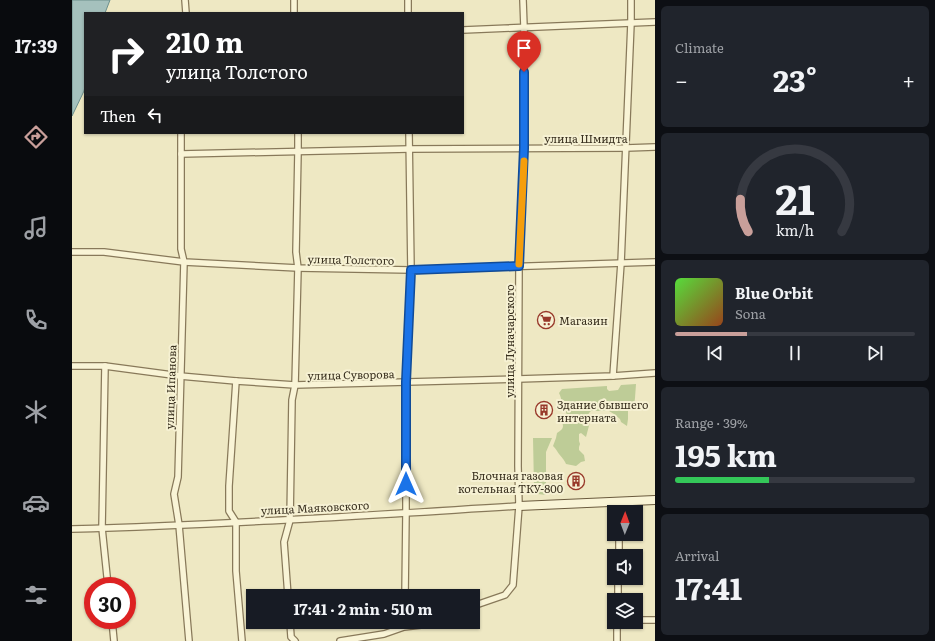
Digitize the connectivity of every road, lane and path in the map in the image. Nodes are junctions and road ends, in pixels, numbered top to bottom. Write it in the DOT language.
graph roads {
  1 [pos="185,0"];
  2 [pos="294,0"];
  3 [pos="408,0"];
  4 [pos="523,0"];
  5 [pos="631,0"];
  6 [pos="186,12"];
  7 [pos="294,12"];
  8 [pos="408,12"];
  9 [pos="655,22"];
  10 [pos="631,23"];
  11 [pos="524,27"];
  12 [pos="464,30"];
  13 [pos="181,134"];
  14 [pos="298,134"];
  15 [pos="409,134"];
  16 [pos="655,147"];
  17 [pos="524,148"];
  18 [pos="626,148"];
  19 [pos="409,149"];
  20 [pos="298,152"];
  21 [pos="181,154"];
  22 [pos="72,252"];
  23 [pos="184,262"];
  24 [pos="655,262"];
  25 [pos="621,263"];
  26 [pos="519,266"];
  27 [pos="298,268"];
  28 [pos="411,270"];
  29 [pos="72,366"];
  30 [pos="105,366"];
  31 [pos="655,373"];
  32 [pos="180,376"];
  33 [pos="613,376"];
  34 [pos="518,379"];
  35 [pos="236,381"];
  36 [pos="406,382"];
  37 [pos="295,385"];
  38 [pos="655,500"];
  39 [pos="629,501"];
  40 [pos="627,505"];
  41 [pos="519,506"];
  42 [pos="406,513"];
  43 [pos="290,520"];
  44 [pos="236,522"];
  45 [pos="179,525"];
  46 [pos="102,528"];
  47 [pos="72,529"];
  48 [pos="107,577"];
  49 [pos="287,589"];
  50 [pos="405,589"];
  51 [pos="480,604"];
  52 [pos="643,620"];
  53 [pos="655,620"];
  54 [pos="113,629"];
  55 [pos="290,629"];
  56 [pos="394,629"];
  57 [pos="617,629"];
  58 [pos="114,641"];
  59 [pos="189,641"];
  60 [pos="242,641"];
  61 [pos="296,641"];
  62 [pos="340,641"];
  63 [pos="616,641"];
  1 -- 6 [label="street"];
  2 -- 7 [label="street"];
  3 -- 8 [label="street"];
  4 -- 11 [label="street, улица Луначарского"];
  5 -- 10 [label="street"];
  9 -- 10 [label="street"];
  10 -- 11 [label="street"];
  10 -- 18 [label="street"];
  11 -- 12 [label="street"];
  11 -- 17 [label="street, улица Луначарского"];
  13 -- 21 [label="street, улица Ипанова"];
  14 -- 20 [label="street"];
  15 -- 19 [label="street"];
  16 -- 18 [label="street, улица Шмидта"];
  17 -- 18 [label="street, улица Шмидта"];
  17 -- 19 [label="street, улица Шмидта"];
  17 -- 26 [label="street, улица Луначарского"];
  18 -- 25 [label="street"];
  19 -- 20 [label="street, улица Шмидта"];
  19 -- 28 [label="street"];
  20 -- 21 [label="street, улица Шмидта"];
  20 -- 27 [label="street"];
  21 -- 23 [label="street, улица Ипанова"];
  22 -- 23 [label="street, улица Толстого"];
  23 -- 27 [label="street, улица Толстого"];
  23 -- 32 [label="street, улица Ипанова"];
  24 -- 25 [label="street, улица Толстого"];
  25 -- 26 [label="street, улица Толстого"];
  25 -- 33 [label="street"];
  26 -- 28 [label="street, улица Толстого"];
  26 -- 34 [label="street, улица Луначарского"];
  27 -- 28 [label="street, улица Толстого"];
  27 -- 37 [label="street"];
  28 -- 36 [label="street"];
  29 -- 30 [label="street, улица Суворова"];
  30 -- 32 [label="street, улица Суворова"];
  30 -- 46 [label="street"];
  31 -- 33 [label="street, улица Суворова"];
  32 -- 35 [label="street, улица Суворова"];
  32 -- 45 [label="street, улица Ипанова"];
  33 -- 34 [label="street, улица Суворова"];
  34 -- 36 [label="street, улица Суворова"];
  34 -- 41 [label="street, улица Луначарского"];
  35 -- 37 [label="street, улица Суворова"];
  35 -- 44 [label="street"];
  36 -- 37 [label="street, улица Суворова"];
  36 -- 42 [label="street"];
  37 -- 43 [label="street"];
  38 -- 39 [label="street, улица Маяковского"];
  39 -- 40 [label="street"];
  39 -- 41 [label="street, улица Маяковского"];
  41 -- 42 [label="street, улица Маяковского"];
  41 -- 51 [label="street, улица Луначарского"];
  42 -- 43 [label="street, улица Маяковского"];
  42 -- 50 [label="street"];
  43 -- 44 [label="street, улица Маяковского"];
  43 -- 49 [label="street"];
  44 -- 45 [label="street, улица Маяковского"];
  44 -- 60 [label="street"];
  45 -- 46 [label="street, улица Маяковского"];
  45 -- 59 [label="street, улица Ипанова"];
  46 -- 47 [label="street, улица Маяковского"];
  46 -- 48 [label="street"];
  52 -- 53 [label="street"];
  54 -- 58 [label="street"];
  55 -- 61 [label="street"];
  56 -- 62 [label="street"];
  57 -- 63 [label="street"];
}
